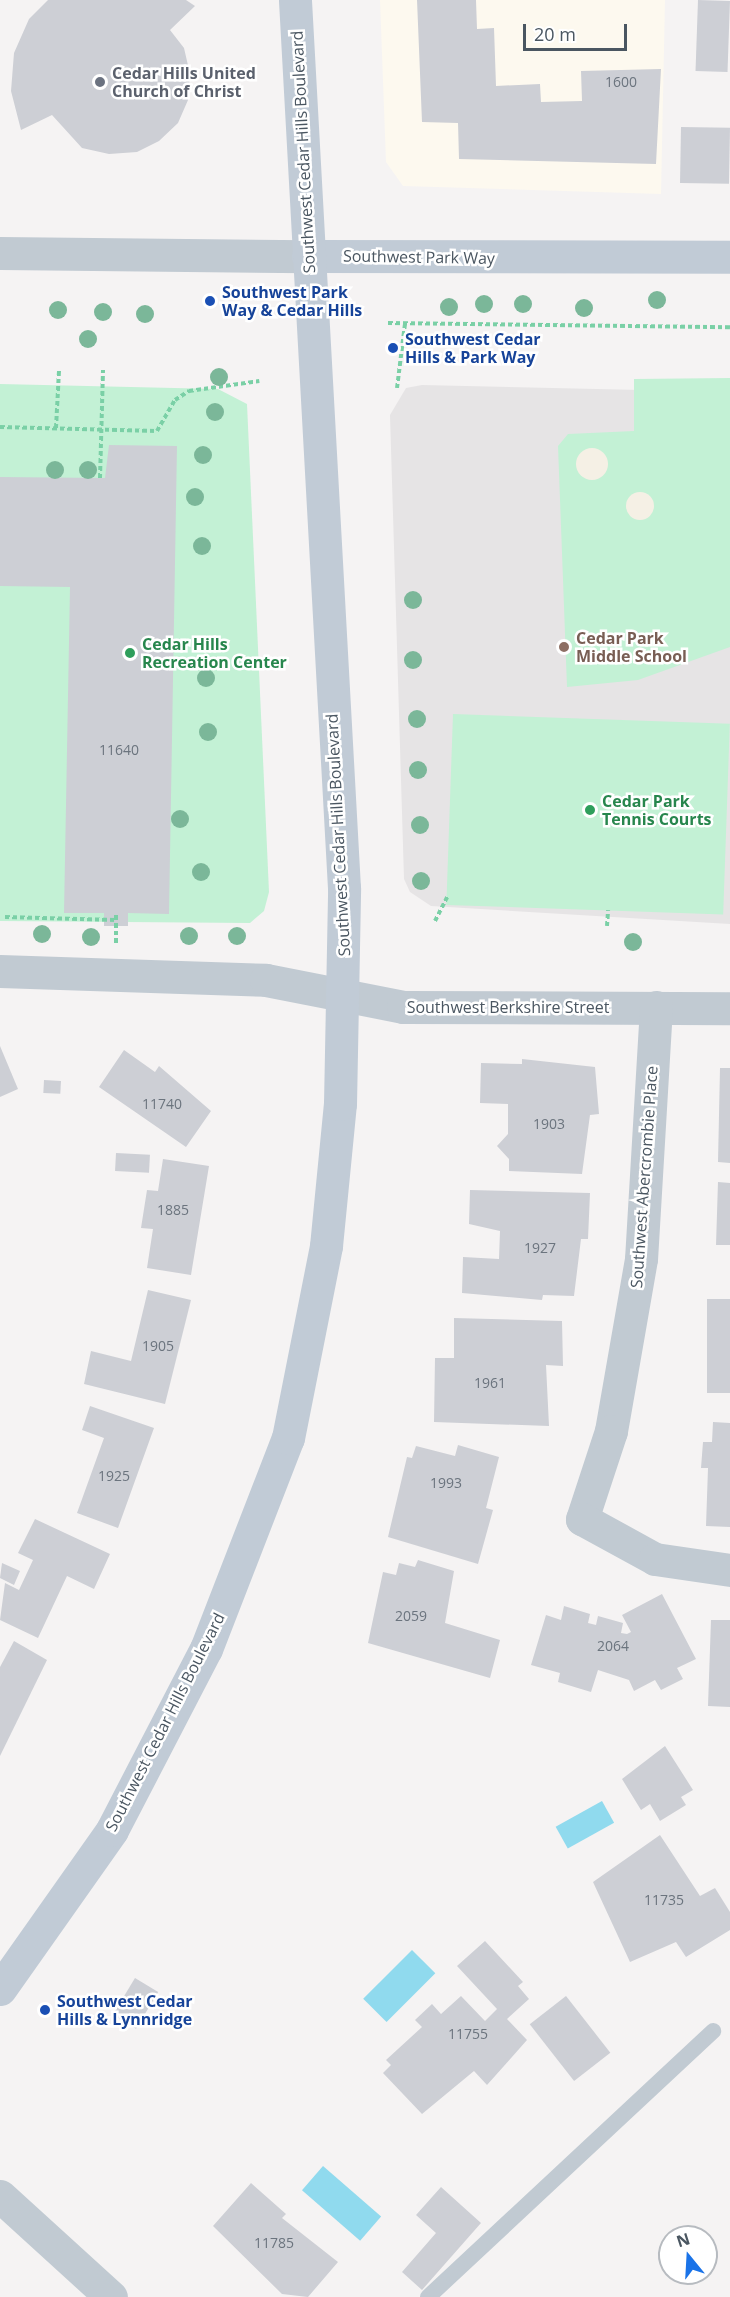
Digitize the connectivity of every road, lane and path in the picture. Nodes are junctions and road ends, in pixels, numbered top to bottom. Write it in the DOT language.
graph roads {
  1 [pos="295,0"];
  2 [pos="0,253"];
  3 [pos="308,256"];
  4 [pos="730,256"];
  5 [pos="388,323"];
  6 [pos="405,324"];
  7 [pos="730,327"];
  8 [pos="59,370"];
  9 [pos="103,370"];
  10 [pos="259,381"];
  11 [pos="397,388"];
  12 [pos="0,427"];
  13 [pos="56,428"];
  14 [pos="102,429"];
  15 [pos="100,478"];
  16 [pos="447,897"];
  17 [pos="608,910"];
  18 [pos="116,914"];
  19 [pos="5,917"];
  20 [pos="116,920"];
  21 [pos="435,921"];
  22 [pos="607,926"];
  23 [pos="115,948"];
  24 [pos="0,971"];
  25 [pos="345,995"];
  26 [pos="656,1007"];
  27 [pos="730,1008"];
  28 [pos="730,1570"];
  29 [pos="0,1989"];
  30 [pos="713,2031"];
  31 [pos="0,2196"];
  32 [pos="111,2297"];
  33 [pos="428,2297"];
  1 -- 3 [label="main road, Southwest Cedar Hills Boulevard"];
  2 -- 3 [label="street, Southwest Park Way"];
  3 -- 4 [label="main road, Southwest Park Way"];
  3 -- 25 [label="main road, Southwest Cedar Hills Boulevard"];
  5 -- 6 [label="path"];
  6 -- 7 [label="path"];
  6 -- 11 [label="path"];
  8 -- 13 [label="path"];
  9 -- 14 [label="path"];
  10 -- 14 [label="path"];
  12 -- 13 [label="path"];
  13 -- 14 [label="path"];
  14 -- 15 [label="path"];
  16 -- 21 [label="path"];
  17 -- 22 [label="path"];
  18 -- 20 [label="path"];
  19 -- 20 [label="path"];
  20 -- 23 [label="path"];
  24 -- 25 [label="street, Southwest Berkshire Street"];
  25 -- 26 [label="street, Southwest Berkshire Street"];
  25 -- 29 [label="main road, Southwest Cedar Hills Boulevard"];
  26 -- 27 [label="street, Southwest Berkshire Street"];
  26 -- 28 [label="street, Southwest Abercrombie Place"];
  30 -- 33 [label="lane"];
  31 -- 32 [label="street"];
}
